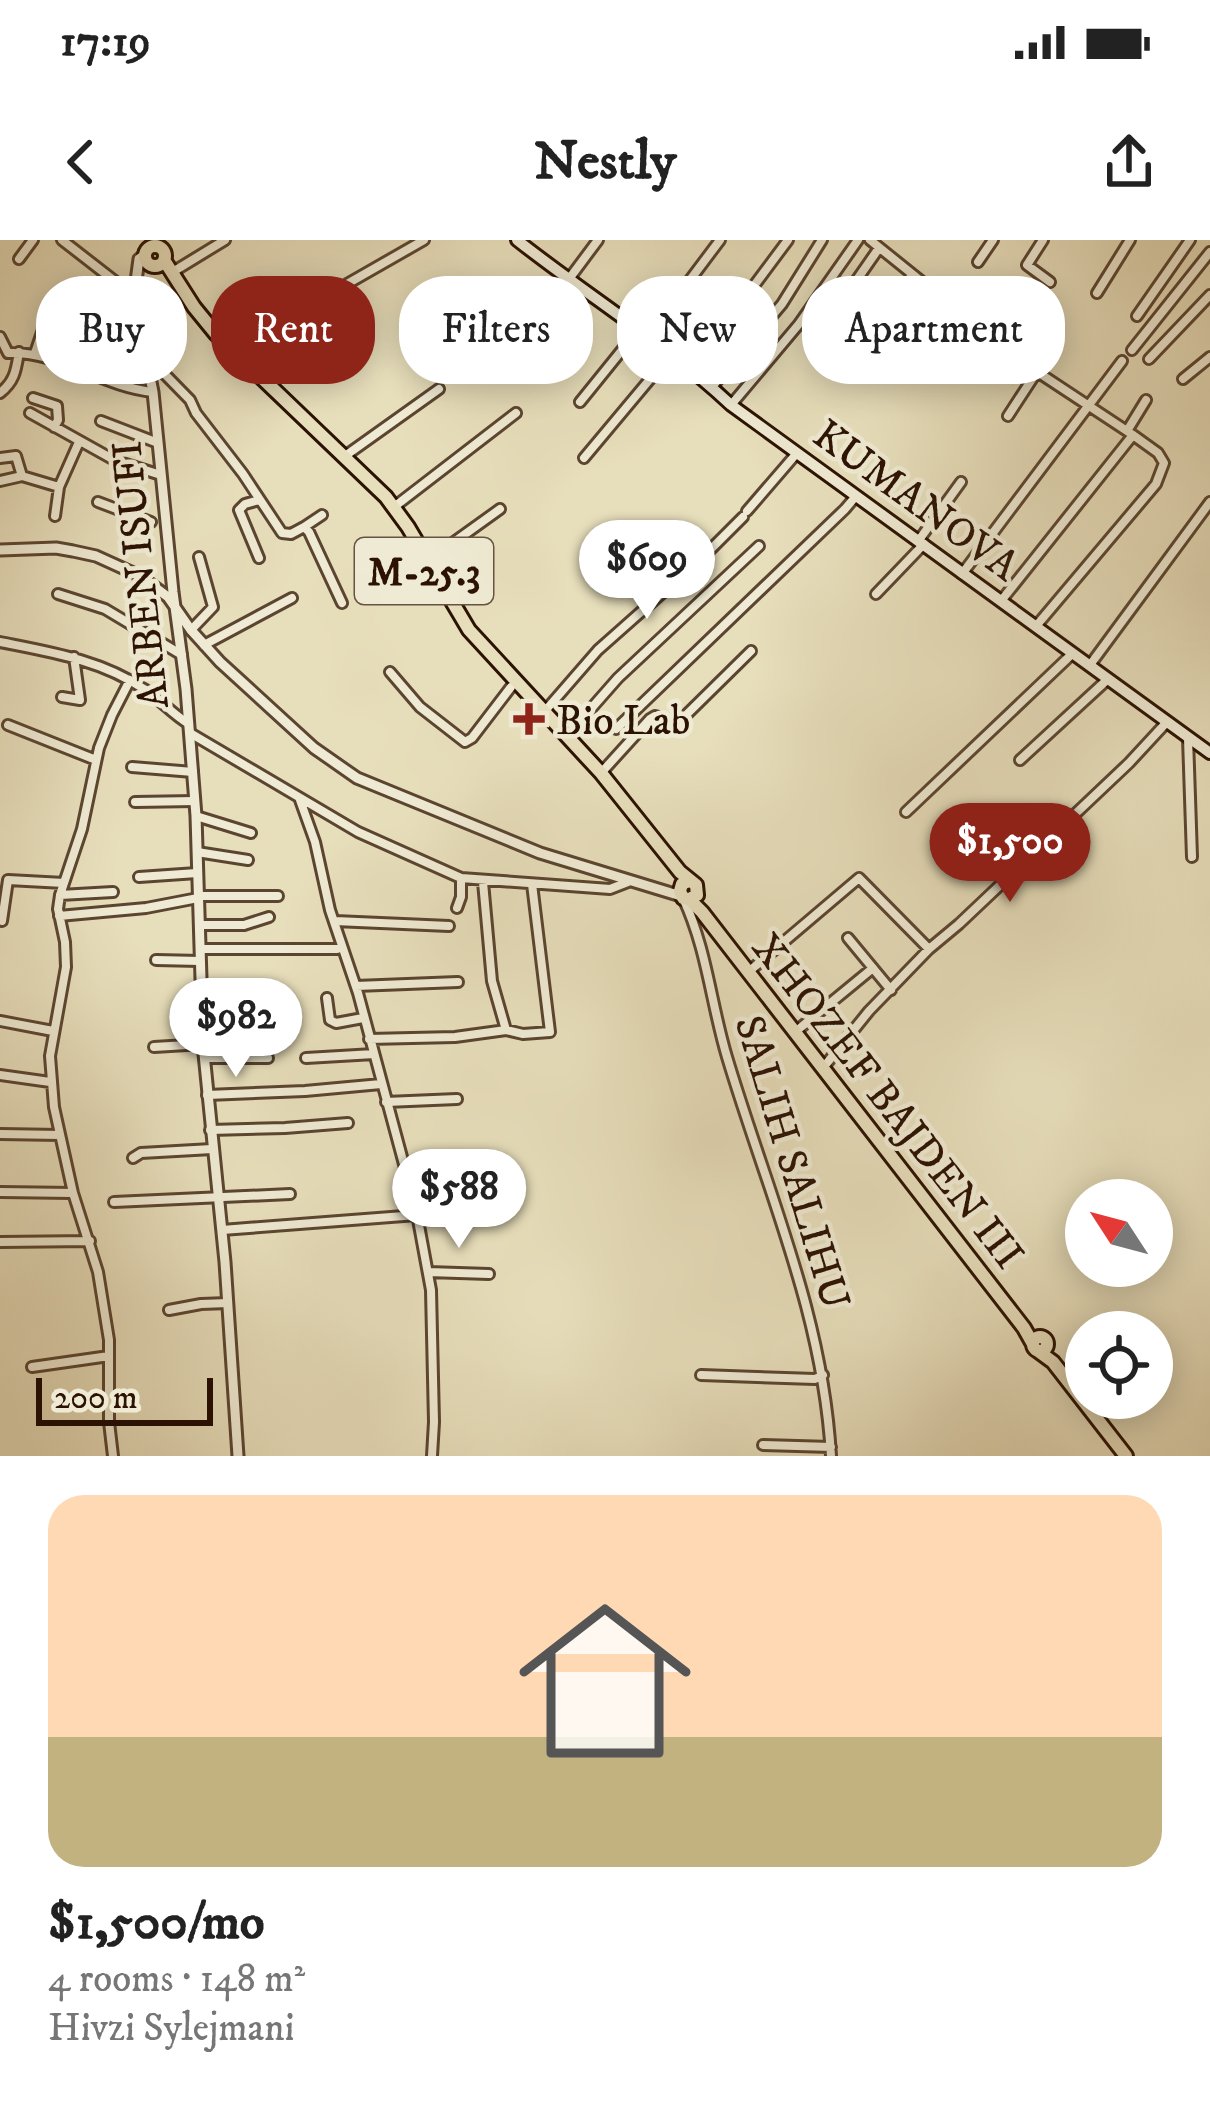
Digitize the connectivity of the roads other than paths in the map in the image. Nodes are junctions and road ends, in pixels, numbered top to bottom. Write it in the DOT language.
graph roads {
  1 [pos="33,240"];
  2 [pos="62,240"];
  3 [pos="225,240"];
  4 [pos="424,240"];
  5 [pos="517,240"];
  6 [pos="598,240"];
  7 [pos="719,240"];
  8 [pos="788,240"];
  9 [pos="822,240"];
  10 [pos="858,240"];
  11 [pos="870,240"];
  12 [pos="993,240"];
  13 [pos="1043,240"];
  14 [pos="1130,240"];
  15 [pos="1190,240"];
  16 [pos="879,248"];
  17 [pos="1210,252"];
  18 [pos="152,256"];
  19 [pos="19,260"];
  20 [pos="978,262"];
  21 [pos="912,275"];
  22 [pos="108,276"];
  23 [pos="361,276"];
  24 [pos="563,276"];
  25 [pos="571,276"];
  26 [pos="690,276"];
  27 [pos="761,276"];
  28 [pos="859,276"];
  29 [pos="1042,276"];
  30 [pos="1097,293"];
  31 [pos="1210,295"];
  32 [pos="1137,316"];
  33 [pos="0,337"];
  34 [pos="36,350"];
  35 [pos="1132,350"];
  36 [pos="19,352"];
  37 [pos="35,353"];
  38 [pos="1210,357"];
  39 [pos="1149,359"];
  40 [pos="617,362"];
  41 [pos="1122,362"];
  42 [pos="1183,379"];
  43 [pos="153,384"];
  44 [pos="176,384"];
  45 [pos="645,384"];
  46 [pos="709,384"];
  47 [pos="1029,384"];
  48 [pos="1054,384"];
  49 [pos="712,387"];
  50 [pos="439,389"];
  51 [pos="0,392"];
  52 [pos="154,392"];
  53 [pos="33,398"];
  54 [pos="1146,400"];
  55 [pos="580,402"];
  56 [pos="731,405"];
  57 [pos="1089,406"];
  58 [pos="30,413"];
  59 [pos="516,413"];
  60 [pos="1008,416"];
  61 [pos="101,421"];
  62 [pos="54,427"];
  63 [pos="1130,433"];
  64 [pos="79,442"];
  65 [pos="158,443"];
  66 [pos="798,452"];
  67 [pos="346,457"];
  68 [pos="0,458"];
  69 [pos="584,458"];
  70 [pos="161,475"];
  71 [pos="22,476"];
  72 [pos="0,482"];
  73 [pos="961,482"];
  74 [pos="59,487"];
  75 [pos="857,495"];
  76 [pos="259,500"];
  77 [pos="98,502"];
  78 [pos="1210,502"];
  79 [pos="394,507"];
  80 [pos="500,509"];
  81 [pos="322,515"];
  82 [pos="55,516"];
  83 [pos="160,524"];
  84 [pos="304,527"];
  85 [pos="921,542"];
  86 [pos="759,546"];
  87 [pos="0,550"];
  88 [pos="199,557"];
  89 [pos="260,559"];
  90 [pos="427,561"];
  91 [pos="962,574"];
  92 [pos="58,594"];
  93 [pos="876,594"];
  94 [pos="292,598"];
  95 [pos="1000,601"];
  96 [pos="342,603"];
  97 [pos="176,608"];
  98 [pos="1037,625"];
  99 [pos="191,630"];
  100 [pos="0,642"];
  101 [pos="204,645"];
  102 [pos="751,651"];
  103 [pos="1073,652"];
  104 [pos="182,655"];
  105 [pos="74,657"];
  106 [pos="1090,665"];
  107 [pos="390,672"];
  108 [pos="130,680"];
  109 [pos="1108,680"];
  110 [pos="511,687"];
  111 [pos="62,697"];
  112 [pos="544,712"];
  113 [pos="632,714"];
  114 [pos="1166,723"];
  115 [pos="8,725"];
  116 [pos="644,726"];
  117 [pos="189,728"];
  118 [pos="616,729"];
  119 [pos="567,736"];
  120 [pos="1189,738"];
  121 [pos="1210,753"];
  122 [pos="97,760"];
  123 [pos="1020,760"];
  124 [pos="132,767"];
  125 [pos="193,772"];
  126 [pos="601,772"];
  127 [pos="300,800"];
  128 [pos="195,801"];
  129 [pos="135,802"];
  130 [pos="906,812"];
  131 [pos="196,816"];
  132 [pos="971,832"];
  133 [pos="250,833"];
  134 [pos="197,852"];
  135 [pos="1192,857"];
  136 [pos="248,860"];
  137 [pos="197,873"];
  138 [pos="140,877"];
  139 [pos="460,878"];
  140 [pos="1006,878"];
  141 [pos="482,882"];
  142 [pos="628,882"];
  143 [pos="64,883"];
  144 [pos="532,884"];
  145 [pos="682,889"];
  146 [pos="113,892"];
  147 [pos="60,895"];
  148 [pos="278,896"];
  149 [pos="198,897"];
  150 [pos="458,908"];
  151 [pos="59,916"];
  152 [pos="268,917"];
  153 [pos="2,921"];
  154 [pos="335,921"];
  155 [pos="200,925"];
  156 [pos="449,926"];
  157 [pos="848,938"];
  158 [pos="338,949"];
  159 [pos="929,949"];
  160 [pos="200,955"];
  161 [pos="156,960"];
  162 [pos="754,968"];
  163 [pos="873,968"];
  164 [pos="458,982"];
  165 [pos="356,986"];
  166 [pos="892,990"];
  167 [pos="327,998"];
  168 [pos="363,1018"];
  169 [pos="0,1021"];
  170 [pos="800,1028"];
  171 [pos="506,1030"];
  172 [pos="53,1031"];
  173 [pos="369,1040"];
  174 [pos="203,1044"];
  175 [pos="154,1047"];
  176 [pos="374,1054"];
  177 [pos="204,1058"];
  178 [pos="268,1058"];
  179 [pos="306,1058"];
  180 [pos="827,1063"];
  181 [pos="0,1075"];
  182 [pos="50,1082"];
  183 [pos="381,1084"];
  184 [pos="207,1095"];
  185 [pos="457,1100"];
  186 [pos="386,1102"];
  187 [pos="348,1123"];
  188 [pos="210,1130"];
  189 [pos="0,1134"];
  190 [pos="60,1136"];
  191 [pos="212,1149"];
  192 [pos="133,1158"];
  193 [pos="0,1192"];
  194 [pos="73,1193"];
  195 [pos="290,1194"];
  196 [pos="218,1197"];
  197 [pos="113,1202"];
  198 [pos="417,1215"];
  199 [pos="222,1230"];
  200 [pos="90,1241"];
  201 [pos="0,1242"];
  202 [pos="428,1272"];
  203 [pos="489,1274"];
  204 [pos="228,1304"];
  205 [pos="169,1310"];
  206 [pos="1040,1344"];
  207 [pos="110,1356"];
  208 [pos="32,1367"];
  209 [pos="701,1375"];
  210 [pos="823,1375"];
  211 [pos="763,1445"];
  212 [pos="831,1451"];
  213 [pos="113,1456"];
  214 [pos="238,1456"];
  215 [pos="432,1456"];
  216 [pos="1126,1456"];
  1 -- 19 [label="street"];
  2 -- 22 [label="street"];
  3 -- 18 [label="street"];
  4 -- 23 [label="street"];
  5 -- 24 [label="main road, KUMANOVA"];
  6 -- 25 [label="street"];
  7 -- 26 [label="street"];
  8 -- 27 [label="street"];
  9 -- 49 [label="street"];
  10 -- 56 [label="street"];
  11 -- 16 [label="street"];
  12 -- 20 [label="street"];
  13 -- 29 [label="street"];
  14 -- 30 [label="street"];
  15 -- 32 [label="street"];
  16 -- 21 [label="street"];
  16 -- 28 [label="street"];
  17 -- 35 [label="street"];
  18 -- 67 [label="main road, M-25.3"];
  18 -- 110 [label="main road, M-25.3"];
  31 -- 39 [label="street"];
  33 -- 36 [label="street"];
  34 -- 37 [label="street"];
  36 -- 37 [label="street"];
  36 -- 51 [label="street"];
  37 -- 52 [label="street"];
  38 -- 42 [label="street"];
  40 -- 55 [label="street"];
  41 -- 57 [label="street"];
  43 -- 52 [label="street, ARBEN ISUFI"];
  44 -- 76 [label="street"];
  45 -- 69 [label="street"];
  46 -- 49 [label="main road, KUMANOVA"];
  47 -- 60 [label="street"];
  48 -- 57 [label="street"];
  49 -- 56 [label="main road, KUMANOVA"];
  50 -- 67 [label="street"];
  52 -- 65 [label="street, ARBEN ISUFI"];
  53 -- 62 [label="street"];
  54 -- 63 [label="street"];
  56 -- 66 [label="main road, KUMANOVA"];
  57 -- 63 [label="street"];
  57 -- 91 [label="street"];
  58 -- 62 [label="street"];
  59 -- 79 [label="street"];
  61 -- 65 [label="street"];
  62 -- 64 [label="street"];
  63 -- 95 [label="street"];
  63 -- 98 [label="street"];
  64 -- 70 [label="street"];
  64 -- 74 [label="street"];
  65 -- 70 [label="street, ARBEN ISUFI"];
  66 -- 75 [label="main road, KUMANOVA"];
  66 -- 112 [label="street"];
  67 -- 79 [label="main road, M-25.3"];
  68 -- 71 [label="street"];
  70 -- 83 [label="street, ARBEN ISUFI"];
  71 -- 72 [label="street"];
  71 -- 74 [label="street"];
  73 -- 85 [label="street"];
  74 -- 82 [label="street"];
  75 -- 85 [label="main road, KUMANOVA"];
  75 -- 113 [label="street"];
  76 -- 84 [label="street"];
  76 -- 89 [label="street"];
  77 -- 83 [label="street"];
  78 -- 106 [label="street"];
  79 -- 90 [label="main road, M-25.3"];
  80 -- 90 [label="street"];
  81 -- 84 [label="street"];
  83 -- 97 [label="street, ARBEN ISUFI"];
  84 -- 96 [label="street"];
  85 -- 91 [label="main road, KUMANOVA"];
  85 -- 93 [label="street"];
  86 -- 119 [label="street"];
  87 -- 97 [label="street"];
  88 -- 99 [label="street"];
  90 -- 112 [label="main road, M-25.3"];
  91 -- 95 [label="main road, KUMANOVA"];
  92 -- 104 [label="street"];
  94 -- 101 [label="street"];
  95 -- 98 [label="main road, KUMANOVA"];
  97 -- 99 [label="street"];
  97 -- 104 [label="street, ARBEN ISUFI"];
  98 -- 103 [label="main road, KUMANOVA"];
  99 -- 101 [label="street"];
  100 -- 105 [label="street"];
  101 -- 142 [label="street"];
  102 -- 116 [label="street"];
  103 -- 106 [label="main road, KUMANOVA"];
  103 -- 130 [label="street"];
  104 -- 117 [label="street, ARBEN ISUFI"];
  105 -- 108 [label="street"];
  105 -- 111 [label="street"];
  106 -- 109 [label="main road, KUMANOVA"];
  107 -- 110 [label="street"];
  108 -- 117 [label="street"];
  108 -- 122 [label="street"];
  109 -- 114 [label="main road, KUMANOVA"];
  109 -- 123 [label="street"];
  110 -- 145 [label="main road, M-25.3"];
  112 -- 119 [label="main road, M-25.3"];
  113 -- 116 [label="street"];
  113 -- 118 [label="street"];
  114 -- 120 [label="main road, KUMANOVA"];
  114 -- 140 [label="street"];
  115 -- 122 [label="street"];
  116 -- 126 [label="street"];
  117 -- 125 [label="street, ARBEN ISUFI"];
  117 -- 127 [label="street"];
  119 -- 126 [label="main road, M-25.3"];
  120 -- 121 [label="main road, KUMANOVA"];
  120 -- 135 [label="street"];
  122 -- 143 [label="street"];
  124 -- 125 [label="street"];
  125 -- 128 [label="street, ARBEN ISUFI"];
  126 -- 145 [label="main road, M-25.3"];
  127 -- 139 [label="street"];
  127 -- 154 [label="street"];
  128 -- 129 [label="street"];
  128 -- 131 [label="street, ARBEN ISUFI"];
  131 -- 133 [label="street"];
  131 -- 134 [label="street, ARBEN ISUFI"];
  132 -- 140 [label="street"];
  134 -- 136 [label="street"];
  134 -- 137 [label="street, ARBEN ISUFI"];
  137 -- 138 [label="street"];
  137 -- 149 [label="street, ARBEN ISUFI"];
  139 -- 141 [label="street"];
  139 -- 150 [label="street"];
  140 -- 159 [label="street"];
  141 -- 144 [label="street"];
  141 -- 171 [label="street"];
  142 -- 144 [label="street"];
  142 -- 145 [label="street"];
  143 -- 147 [label="street"];
  143 -- 153 [label="street"];
  144 -- 171 [label="street"];
  145 -- 162 [label="main road, XHOZEF BAJDEN III / M-25.3"];
  145 -- 206 [label="main road, XHOZEF BAJDEN III / M-25.3"];
  145 -- 210 [label="street, SALIH SALIHU"];
  146 -- 147 [label="street"];
  147 -- 151 [label="street"];
  148 -- 149 [label="street"];
  149 -- 151 [label="street"];
  149 -- 155 [label="street, ARBEN ISUFI"];
  151 -- 172 [label="street"];
  152 -- 155 [label="street"];
  154 -- 156 [label="street"];
  154 -- 165 [label="street"];
  155 -- 160 [label="street, ARBEN ISUFI"];
  157 -- 163 [label="street"];
  158 -- 160 [label="street"];
  159 -- 162 [label="street"];
  159 -- 166 [label="street"];
  160 -- 161 [label="street"];
  160 -- 174 [label="street, ARBEN ISUFI"];
  162 -- 170 [label="main road, XHOZEF BAJDEN III / M-25.3"];
  163 -- 166 [label="street"];
  163 -- 170 [label="street"];
  164 -- 165 [label="street"];
  165 -- 168 [label="street"];
  166 -- 180 [label="street"];
  167 -- 168 [label="street"];
  168 -- 173 [label="street"];
  169 -- 172 [label="street"];
  170 -- 180 [label="main road, XHOZEF BAJDEN III / M-25.3"];
  171 -- 173 [label="street"];
  172 -- 182 [label="street"];
  173 -- 176 [label="street"];
  174 -- 175 [label="street"];
  174 -- 177 [label="street, ARBEN ISUFI"];
  176 -- 179 [label="street"];
  176 -- 183 [label="street"];
  177 -- 178 [label="street"];
  177 -- 184 [label="street, ARBEN ISUFI"];
  180 -- 206 [label="main road, XHOZEF BAJDEN III / M-25.3"];
  181 -- 182 [label="street"];
  182 -- 190 [label="street"];
  183 -- 184 [label="street"];
  183 -- 186 [label="street"];
  184 -- 188 [label="street, ARBEN ISUFI"];
  185 -- 186 [label="street"];
  186 -- 198 [label="street"];
  187 -- 188 [label="street"];
  188 -- 191 [label="street, ARBEN ISUFI"];
  189 -- 190 [label="street"];
  190 -- 194 [label="street"];
  191 -- 192 [label="street"];
  191 -- 196 [label="street, ARBEN ISUFI"];
  193 -- 194 [label="street"];
  194 -- 200 [label="street"];
  195 -- 196 [label="street"];
  196 -- 197 [label="street"];
  196 -- 199 [label="street, ARBEN ISUFI"];
  198 -- 199 [label="street"];
  198 -- 202 [label="street"];
  199 -- 204 [label="street, ARBEN ISUFI"];
  200 -- 201 [label="street"];
  200 -- 207 [label="street"];
  202 -- 203 [label="street"];
  202 -- 215 [label="street"];
  204 -- 205 [label="street"];
  204 -- 214 [label="street, ARBEN ISUFI"];
  206 -- 216 [label="main road, XHOZEF BAJDEN III / M-25.3"];
  207 -- 208 [label="street"];
  207 -- 213 [label="street"];
  209 -- 210 [label="street, SALIH SALIHU"];
  210 -- 212 [label="street, SALIH SALIHU"];
  211 -- 212 [label="street, SALIH SALIHU"];
}
